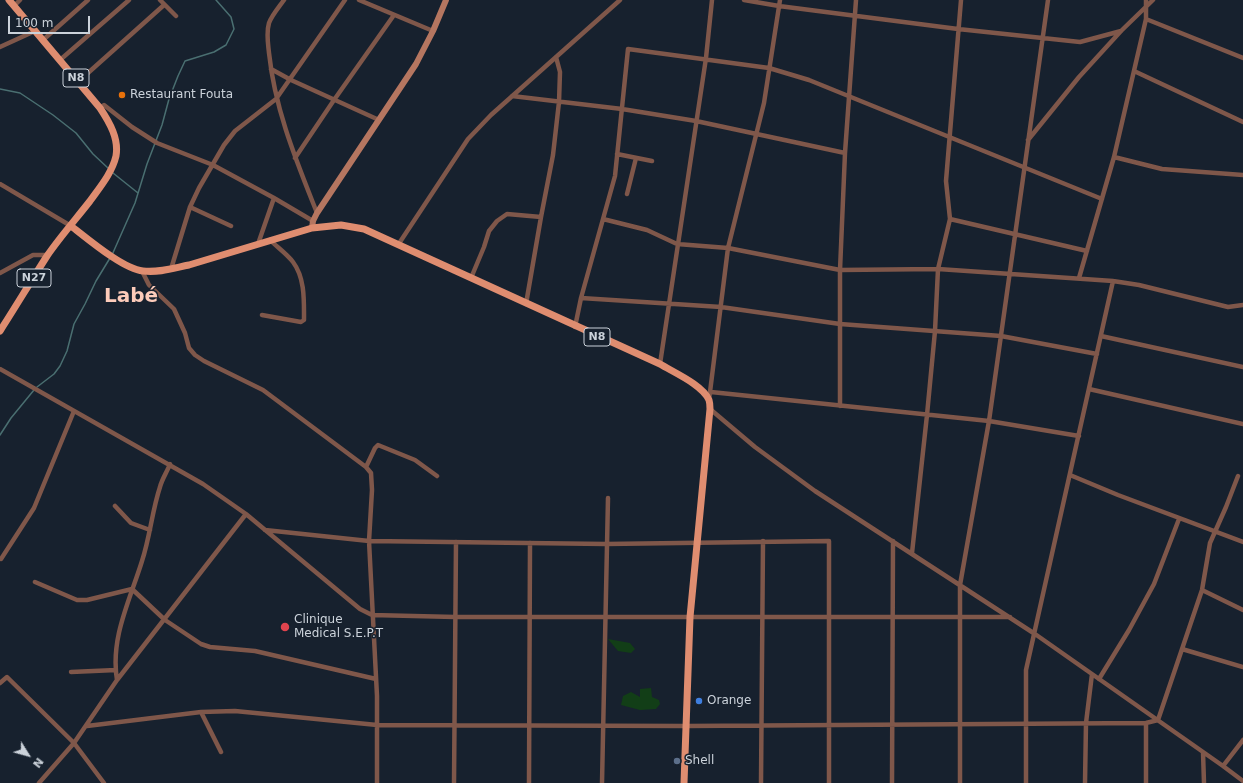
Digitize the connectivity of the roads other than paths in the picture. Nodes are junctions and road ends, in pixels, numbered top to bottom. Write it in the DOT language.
graph roads {
  1 [pos="9,0"];
  2 [pos="20,0"];
  3 [pos="88,0"];
  4 [pos="129,0"];
  5 [pos="160,0"];
  6 [pos="284,0"];
  7 [pos="345,0"];
  8 [pos="359,0"];
  9 [pos="446,0"];
  10 [pos="620,0"];
  11 [pos="712,0"];
  12 [pos="744,0"];
  13 [pos="780,0"];
  14 [pos="856,0"];
  15 [pos="960,0"];
  16 [pos="1048,0"];
  17 [pos="1146,0"];
  18 [pos="1154,0"];
  19 [pos="164,4"];
  20 [pos="14,6"];
  21 [pos="779,6"];
  22 [pos="1145,8"];
  23 [pos="394,15"];
  24 [pos="176,16"];
  25 [pos="855,16"];
  26 [pos="1146,19"];
  27 [pos="958,29"];
  28 [pos="35,31"];
  29 [pos="433,31"];
  30 [pos="1121,31"];
  31 [pos="1042,39"];
  32 [pos="43,40"];
  33 [pos="0,47"];
  34 [pos="556,57"];
  35 [pos="706,58"];
  36 [pos="1243,58"];
  37 [pos="60,60"];
  38 [pos="769,68"];
  39 [pos="271,69"];
  40 [pos="1134,71"];
  41 [pos="291,80"];
  42 [pos="78,81"];
  43 [pos="512,96"];
  44 [pos="849,96"];
  45 [pos="276,99"];
  46 [pos="334,100"];
  47 [pos="559,102"];
  48 [pos="100,108"];
  49 [pos="622,109"];
  50 [pos="378,120"];
  51 [pos="696,121"];
  52 [pos="1243,122"];
  53 [pos="756,133"];
  54 [pos="950,137"];
  55 [pos="1027,141"];
  56 [pos="845,153"];
  57 [pos="617,154"];
  58 [pos="1114,157"];
  59 [pos="295,158"];
  60 [pos="636,158"];
  61 [pos="652,161"];
  62 [pos="213,165"];
  63 [pos="1024,167"];
  64 [pos="1243,175"];
  65 [pos="0,184"];
  66 [pos="627,194"];
  67 [pos="274,198"];
  68 [pos="1102,198"];
  69 [pos="190,207"];
  70 [pos="316,213"];
  71 [pos="540,217"];
  72 [pos="603,219"];
  73 [pos="950,219"];
  74 [pos="312,224"];
  75 [pos="71,226"];
  76 [pos="231,226"];
  77 [pos="1015,235"];
  78 [pos="270,240"];
  79 [pos="258,244"];
  80 [pos="398,244"];
  81 [pos="677,244"];
  82 [pos="728,248"];
  83 [pos="1087,251"];
  84 [pos="48,255"];
  85 [pos="171,269"];
  86 [pos="938,269"];
  87 [pos="840,270"];
  88 [pos="142,271"];
  89 [pos="0,273"];
  90 [pos="1009,273"];
  91 [pos="470,278"];
  92 [pos="1079,278"];
  93 [pos="1113,281"];
  94 [pos="581,298"];
  95 [pos="526,304"];
  96 [pos="668,304"];
  97 [pos="1243,305"];
  98 [pos="721,307"];
  99 [pos="262,315"];
  100 [pos="840,324"];
  101 [pos="575,327"];
  102 [pos="0,331"];
  103 [pos="935,331"];
  104 [pos="1001,336"];
  105 [pos="1101,336"];
  106 [pos="1097,354"];
  107 [pos="660,364"];
  108 [pos="1243,367"];
  109 [pos="0,369"];
  110 [pos="1089,389"];
  111 [pos="711,392"];
  112 [pos="709,400"];
  113 [pos="840,406"];
  114 [pos="710,410"];
  115 [pos="74,411"];
  116 [pos="927,415"];
  117 [pos="989,421"];
  118 [pos="1243,424"];
  119 [pos="1079,436"];
  120 [pos="170,464"];
  121 [pos="366,467"];
  122 [pos="1070,475"];
  123 [pos="437,476"];
  124 [pos="1238,476"];
  125 [pos="608,498"];
  126 [pos="116,506"];
  127 [pos="246,514"];
  128 [pos="1179,519"];
  129 [pos="150,530"];
  130 [pos="265,530"];
  131 [pos="1215,532"];
  132 [pos="369,541"];
  133 [pos="763,541"];
  134 [pos="894,541"];
  135 [pos="456,542"];
  136 [pos="1243,542"];
  137 [pos="530,543"];
  138 [pos="696,543"];
  139 [pos="606,544"];
  140 [pos="912,553"];
  141 [pos="1,558"];
  142 [pos="35,582"];
  143 [pos="960,585"];
  144 [pos="132,589"];
  145 [pos="1202,590"];
  146 [pos="1243,610"];
  147 [pos="372,615"];
  148 [pos="690,616"];
  149 [pos="762,616"];
  150 [pos="829,616"];
  151 [pos="455,617"];
  152 [pos="530,617"];
  153 [pos="605,617"];
  154 [pos="893,617"];
  155 [pos="959,617"];
  156 [pos="1010,617"];
  157 [pos="165,620"];
  158 [pos="1035,634"];
  159 [pos="1182,649"];
  160 [pos="1243,667"];
  161 [pos="116,670"];
  162 [pos="72,672"];
  163 [pos="1092,674"];
  164 [pos="1099,678"];
  165 [pos="376,679"];
  166 [pos="117,680"];
  167 [pos="0,683"];
  168 [pos="201,712"];
  169 [pos="1158,720"];
  170 [pos="1086,723"];
  171 [pos="1146,723"];
  172 [pos="960,724"];
  173 [pos="1026,724"];
  174 [pos="377,725"];
  175 [pos="454,725"];
  176 [pos="529,725"];
  177 [pos="829,725"];
  178 [pos="892,725"];
  179 [pos="87,726"];
  180 [pos="603,726"];
  181 [pos="686,726"];
  182 [pos="762,726"];
  183 [pos="1243,740"];
  184 [pos="74,743"];
  185 [pos="221,752"];
  186 [pos="1203,752"];
  187 [pos="1223,766"];
  188 [pos="1243,781"];
  189 [pos="39,783"];
  190 [pos="104,783"];
  191 [pos="377,783"];
  192 [pos="454,783"];
  193 [pos="528,783"];
  194 [pos="602,783"];
  195 [pos="684,783"];
  196 [pos="761,783"];
  197 [pos="829,783"];
  198 [pos="892,783"];
  199 [pos="960,783"];
  200 [pos="1026,783"];
  201 [pos="1085,783"];
  202 [pos="1146,783"];
  203 [pos="1204,783"];
  1 -- 20 [label="main road, N8"];
  2 -- 20 [label="street"];
  3 -- 32 [label="street"];
  4 -- 37 [label="street"];
  5 -- 19 [label="street"];
  6 -- 39 [label="street"];
  7 -- 41 [label="street"];
  8 -- 23 [label="street"];
  9 -- 29 [label="street"];
  10 -- 34 [label="street"];
  11 -- 35 [label="street"];
  12 -- 21 [label="street"];
  13 -- 21 [label="street"];
  14 -- 25 [label="street"];
  15 -- 27 [label="street"];
  16 -- 31 [label="street"];
  17 -- 22 [label="street"];
  18 -- 22 [label="street"];
  19 -- 24 [label="street"];
  19 -- 42 [label="street"];
  20 -- 28 [label="main road, N8"];
  21 -- 25 [label="street"];
  21 -- 38 [label="street"];
  22 -- 26 [label="street"];
  22 -- 30 [label="street"];
  23 -- 29 [label="street"];
  23 -- 46 [label="street"];
  25 -- 27 [label="street"];
  25 -- 44 [label="street"];
  26 -- 36 [label="street"];
  26 -- 40 [label="street"];
  27 -- 31 [label="street"];
  27 -- 54 [label="street"];
  28 -- 32 [label="main road, N8"];
  28 -- 33 [label="street"];
  29 -- 50 [label="street"];
  30 -- 31 [label="street"];
  30 -- 55 [label="street"];
  31 -- 55 [label="street"];
  32 -- 37 [label="main road, N8"];
  34 -- 43 [label="street"];
  34 -- 47 [label="street"];
  35 -- 38 [label="street"];
  35 -- 49 [label="street"];
  35 -- 51 [label="street"];
  37 -- 42 [label="main road, N8"];
  38 -- 44 [label="street"];
  38 -- 53 [label="street"];
  39 -- 41 [label="street"];
  39 -- 45 [label="street"];
  40 -- 52 [label="street"];
  40 -- 58 [label="street"];
  41 -- 45 [label="street"];
  41 -- 46 [label="street"];
  42 -- 48 [label="main road, N8"];
  43 -- 47 [label="street"];
  43 -- 80 [label="street"];
  44 -- 54 [label="street"];
  44 -- 56 [label="street"];
  45 -- 59 [label="street"];
  45 -- 62 [label="street"];
  46 -- 50 [label="street"];
  46 -- 59 [label="street"];
  47 -- 49 [label="street"];
  47 -- 71 [label="street"];
  48 -- 62 [label="street"];
  48 -- 75 [label="main road, N8"];
  49 -- 51 [label="street"];
  49 -- 57 [label="street"];
  50 -- 70 [label="street"];
  51 -- 53 [label="street"];
  51 -- 81 [label="street"];
  53 -- 56 [label="street"];
  53 -- 82 [label="street"];
  54 -- 63 [label="street"];
  54 -- 73 [label="street"];
  55 -- 63 [label="street"];
  56 -- 87 [label="street"];
  57 -- 60 [label="street"];
  57 -- 72 [label="street"];
  58 -- 64 [label="street"];
  58 -- 68 [label="street"];
  59 -- 70 [label="street"];
  60 -- 61 [label="street"];
  60 -- 66 [label="street"];
  62 -- 67 [label="street"];
  62 -- 69 [label="street"];
  63 -- 68 [label="street"];
  63 -- 77 [label="street"];
  65 -- 75 [label="street"];
  67 -- 74 [label="street"];
  67 -- 79 [label="street"];
  68 -- 83 [label="street"];
  69 -- 76 [label="street"];
  69 -- 85 [label="street"];
  70 -- 74 [label="street"];
  71 -- 91 [label="street"];
  71 -- 95 [label="street"];
  72 -- 81 [label="street"];
  72 -- 94 [label="street"];
  73 -- 77 [label="street"];
  73 -- 86 [label="street"];
  74 -- 78 [label="main road, N8"];
  74 -- 80 [label="main road, N8"];
  75 -- 84 [label="main road, N27"];
  75 -- 88 [label="main road, N8"];
  77 -- 83 [label="street"];
  77 -- 90 [label="street"];
  78 -- 79 [label="main road, N8"];
  78 -- 99 [label="street"];
  79 -- 85 [label="main road, N8"];
  80 -- 91 [label="main road, N8"];
  81 -- 82 [label="street"];
  81 -- 96 [label="street"];
  82 -- 87 [label="street"];
  82 -- 98 [label="street"];
  83 -- 92 [label="street"];
  84 -- 89 [label="street"];
  84 -- 102 [label="main road, N27"];
  85 -- 88 [label="main road, N8"];
  86 -- 87 [label="street"];
  86 -- 90 [label="street"];
  86 -- 103 [label="street"];
  87 -- 100 [label="street"];
  88 -- 121 [label="street"];
  90 -- 92 [label="street"];
  90 -- 104 [label="street"];
  91 -- 95 [label="main road, N8"];
  92 -- 93 [label="street"];
  93 -- 97 [label="street"];
  93 -- 105 [label="street"];
  94 -- 96 [label="street"];
  94 -- 101 [label="street"];
  95 -- 101 [label="main road, N8"];
  96 -- 98 [label="street"];
  96 -- 107 [label="street"];
  98 -- 100 [label="street"];
  98 -- 111 [label="street"];
  100 -- 103 [label="street"];
  100 -- 113 [label="street"];
  101 -- 107 [label="main road, N8"];
  103 -- 104 [label="street"];
  103 -- 116 [label="street"];
  104 -- 106 [label="street"];
  104 -- 117 [label="street"];
  105 -- 106 [label="street"];
  105 -- 108 [label="street"];
  106 -- 110 [label="street"];
  107 -- 112 [label="main road, N8"];
  109 -- 115 [label="street"];
  110 -- 118 [label="street"];
  110 -- 119 [label="street"];
  111 -- 112 [label="street"];
  111 -- 113 [label="street"];
  112 -- 114 [label="main road"];
  113 -- 116 [label="street"];
  114 -- 134 [label="street"];
  114 -- 138 [label="main road"];
  115 -- 120 [label="street"];
  115 -- 141 [label="street"];
  116 -- 117 [label="street"];
  116 -- 140 [label="street"];
  117 -- 119 [label="street"];
  117 -- 143 [label="street"];
  119 -- 122 [label="street"];
  120 -- 127 [label="street"];
  120 -- 129 [label="street"];
  121 -- 123 [label="street"];
  121 -- 132 [label="street"];
  122 -- 128 [label="street"];
  122 -- 158 [label="street"];
  124 -- 131 [label="street"];
  125 -- 139 [label="street"];
  126 -- 129 [label="street"];
  127 -- 130 [label="street"];
  127 -- 157 [label="street"];
  128 -- 131 [label="street"];
  128 -- 164 [label="street"];
  129 -- 144 [label="street"];
  130 -- 132 [label="street"];
  130 -- 147 [label="street"];
  131 -- 136 [label="street"];
  131 -- 145 [label="street"];
  132 -- 135 [label="street"];
  132 -- 147 [label="street"];
  133 -- 138 [label="street"];
  133 -- 149 [label="street"];
  133 -- 150 [label="street"];
  134 -- 140 [label="street"];
  134 -- 154 [label="street"];
  135 -- 137 [label="street"];
  135 -- 151 [label="street"];
  137 -- 139 [label="street"];
  137 -- 152 [label="street"];
  138 -- 139 [label="street"];
  138 -- 148 [label="main road"];
  139 -- 153 [label="street"];
  140 -- 143 [label="street"];
  142 -- 144 [label="street"];
  143 -- 155 [label="street"];
  143 -- 156 [label="street"];
  144 -- 157 [label="street"];
  144 -- 161 [label="street"];
  145 -- 146 [label="street"];
  145 -- 159 [label="street"];
  147 -- 151 [label="street"];
  147 -- 165 [label="street"];
  148 -- 149 [label="street"];
  148 -- 153 [label="street"];
  148 -- 181 [label="main road"];
  149 -- 150 [label="street"];
  149 -- 182 [label="street"];
  150 -- 154 [label="street"];
  150 -- 177 [label="street"];
  151 -- 152 [label="street"];
  151 -- 175 [label="street"];
  152 -- 153 [label="street"];
  152 -- 176 [label="street"];
  153 -- 180 [label="street"];
  154 -- 155 [label="street"];
  154 -- 178 [label="street"];
  155 -- 156 [label="street"];
  155 -- 172 [label="street"];
  156 -- 158 [label="street"];
  157 -- 165 [label="street"];
  157 -- 166 [label="street"];
  158 -- 163 [label="street"];
  158 -- 173 [label="street"];
  159 -- 160 [label="street"];
  159 -- 169 [label="street"];
  161 -- 162 [label="street"];
  161 -- 166 [label="street"];
  163 -- 164 [label="street"];
  163 -- 170 [label="street"];
  164 -- 169 [label="street"];
  165 -- 174 [label="street"];
  166 -- 179 [label="street"];
  167 -- 184 [label="street"];
  168 -- 174 [label="street"];
  168 -- 179 [label="street"];
  168 -- 185 [label="street"];
  169 -- 171 [label="street"];
  169 -- 186 [label="street"];
  170 -- 171 [label="street"];
  170 -- 173 [label="street"];
  170 -- 201 [label="street"];
  171 -- 202 [label="street"];
  172 -- 173 [label="street"];
  172 -- 178 [label="street"];
  172 -- 199 [label="street"];
  173 -- 200 [label="street"];
  174 -- 175 [label="street"];
  174 -- 191 [label="street"];
  175 -- 176 [label="street"];
  175 -- 192 [label="street"];
  176 -- 180 [label="street"];
  176 -- 193 [label="street"];
  177 -- 178 [label="street"];
  177 -- 182 [label="street"];
  177 -- 197 [label="street"];
  178 -- 198 [label="street"];
  179 -- 184 [label="street"];
  180 -- 181 [label="street"];
  180 -- 194 [label="street"];
  181 -- 182 [label="street"];
  181 -- 195 [label="main road"];
  182 -- 196 [label="street"];
  183 -- 187 [label="street"];
  184 -- 189 [label="street"];
  184 -- 190 [label="street"];
  186 -- 187 [label="street"];
  186 -- 203 [label="street"];
  187 -- 188 [label="street"];
}
